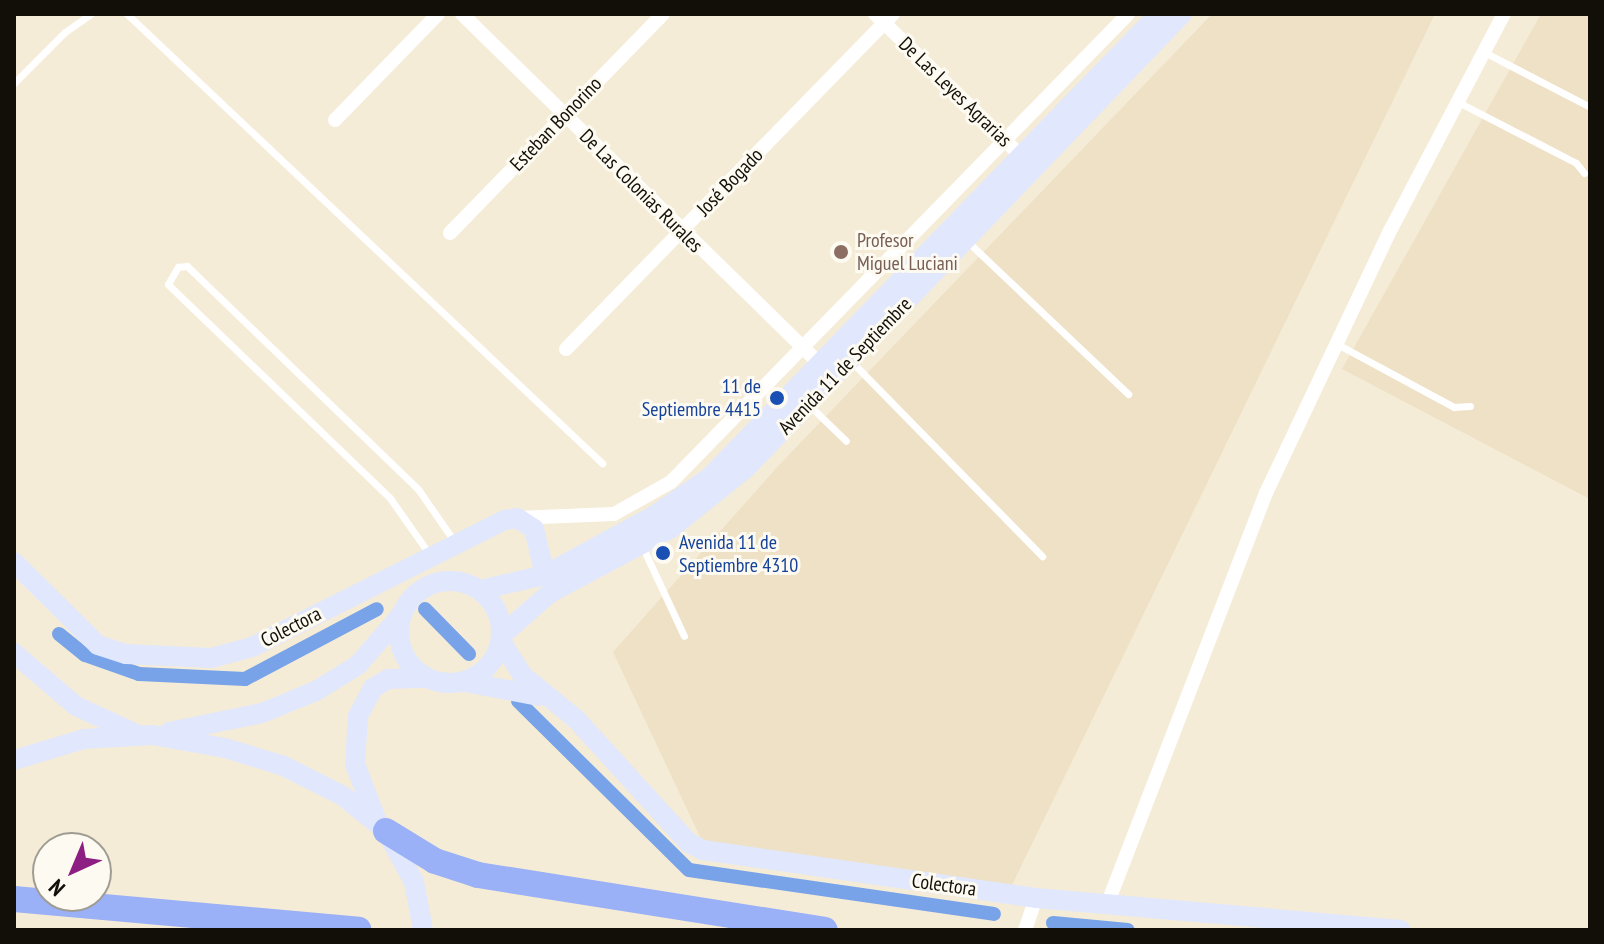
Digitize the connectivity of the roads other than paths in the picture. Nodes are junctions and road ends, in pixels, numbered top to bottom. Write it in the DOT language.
graph roads {
  1 [pos="91,14"];
  2 [pos="127,14"];
  3 [pos="438,14"];
  4 [pos="462,14"];
  5 [pos="663,14"];
  6 [pos="1128,14"];
  7 [pos="1159,14"];
  8 [pos="1182,14"];
  9 [pos="1504,14"];
  10 [pos="884,17"];
  11 [pos="1484,52"];
  12 [pos="14,83"];
  13 [pos="1458,102"];
  14 [pos="1590,107"];
  15 [pos="565,114"];
  16 [pos="335,120"];
  17 [pos="1005,141"];
  18 [pos="1028,164"];
  19 [pos="1584,173"];
  20 [pos="681,232"];
  21 [pos="450,233"];
  22 [pos="966,241"];
  23 [pos="1336,343"];
  24 [pos="800,346"];
  25 [pos="566,349"];
  26 [pos="851,361"];
  27 [pos="822,366"];
  28 [pos="1128,394"];
  29 [pos="808,405"];
  30 [pos="1470,406"];
  31 [pos="846,441"];
  32 [pos="602,463"];
  33 [pos="517,518"];
  34 [pos="456,543"];
  35 [pos="642,546"];
  36 [pos="430,556"];
  37 [pos="1042,556"];
  38 [pos="14,562"];
  39 [pos="545,575"];
  40 [pos="480,590"];
  41 [pos="402,613"];
  42 [pos="684,636"];
  43 [pos="501,638"];
  44 [pos="14,653"];
  45 [pos="429,678"];
  46 [pos="463,681"];
  47 [pos="551,700"];
  48 [pos="145,735"];
  49 [pos="14,760"];
  50 [pos="382,827"];
  51 [pos="1036,898"];
  52 [pos="14,899"];
  53 [pos="1107,905"];
  54 [pos="359,930"];
  55 [pos="423,930"];
  56 [pos="825,930"];
  57 [pos="1025,930"];
  58 [pos="1401,930"];
  1 -- 12 [label="lane"];
  2 -- 32 [label="lane"];
  3 -- 16 [label="street"];
  4 -- 15 [label="street, De Las Colonias Rurales"];
  5 -- 15 [label="street, Esteban Bonorino"];
  6 -- 17 [label="street"];
  7 -- 18 [label="main road, Avenida 11 de Septiembre"];
  8 -- 18 [label="main road, Avenida 11 de Septiembre"];
  9 -- 11 [label="street"];
  10 -- 17 [label="street, De Las Leyes Agrarias"];
  10 -- 20 [label="street, José Bogado"];
  11 -- 13 [label="street"];
  11 -- 14 [label="lane"];
  13 -- 19 [label="lane"];
  13 -- 23 [label="street"];
  15 -- 20 [label="street, De Las Colonias Rurales"];
  15 -- 21 [label="street, Esteban Bonorino"];
  17 -- 18 [label="street, De Las Leyes Agrarias"];
  17 -- 24 [label="street"];
  18 -- 22 [label="main road, Avenida 11 de Septiembre"];
  18 -- 27 [label="main road, Avenida 11 de Septiembre"];
  20 -- 24 [label="street, De Las Colonias Rurales"];
  20 -- 25 [label="street, José Bogado"];
  22 -- 26 [label="main road, Avenida 11 de Septiembre"];
  22 -- 28 [label="lane"];
  23 -- 30 [label="lane"];
  23 -- 53 [label="street"];
  24 -- 27 [label="street, De Las Colonias Rurales"];
  24 -- 33 [label="street"];
  26 -- 29 [label="main road, Avenida 11 de Septiembre"];
  26 -- 37 [label="lane"];
  27 -- 39 [label="main road, Avenida 11 de Septiembre"];
  29 -- 31 [label="lane"];
  29 -- 35 [label="main road, Avenida 11 de Septiembre"];
  33 -- 34 [label="main road, Colectora"];
  33 -- 39 [label="main road"];
  34 -- 36 [label="main road, Colectora"];
  34 -- 36 [label="lane"];
  35 -- 42 [label="lane"];
  35 -- 43 [label="main road, Avenida 11 de Septiembre"];
  36 -- 38 [label="main road, Colectora"];
  39 -- 40 [label="main road, Avenida 11 de Septiembre"];
  40 -- 41 [label="main road"];
  40 -- 43 [label="main road"];
  41 -- 45 [label="main road"];
  41 -- 48 [label="main road"];
  43 -- 46 [label="main road"];
  43 -- 47 [label="main road, Colectora"];
  44 -- 48 [label="main road"];
  45 -- 46 [label="main road"];
  45 -- 50 [label="main road"];
  46 -- 47 [label="main road, Colectora"];
  47 -- 51 [label="main road, Colectora"];
  48 -- 49 [label="main road"];
  48 -- 50 [label="main road"];
  50 -- 55 [label="main road"];
  50 -- 56 [label="highway"];
  51 -- 53 [label="main road, Colectora"];
  51 -- 57 [label="street"];
  52 -- 54 [label="highway"];
  53 -- 58 [label="main road, Colectora"];
}
